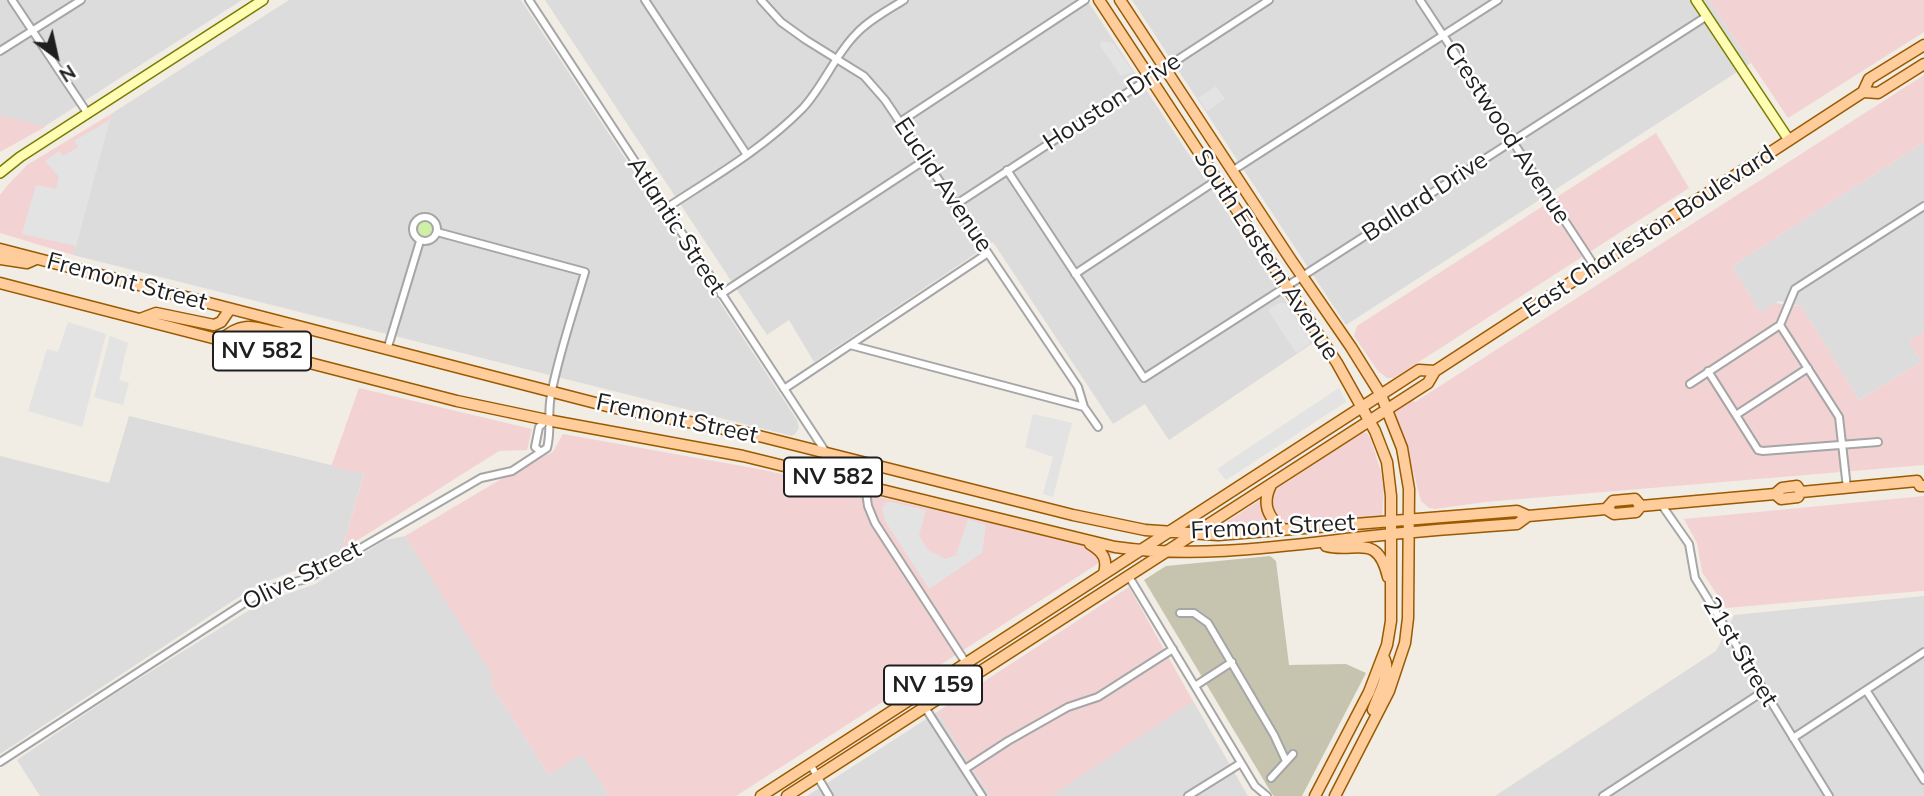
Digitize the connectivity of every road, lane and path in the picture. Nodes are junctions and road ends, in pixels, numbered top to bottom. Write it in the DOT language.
graph roads {
  1 [pos="12,0"];
  2 [pos="81,0"];
  3 [pos="263,0"];
  4 [pos="529,0"];
  5 [pos="645,0"];
  6 [pos="761,0"];
  7 [pos="904,0"];
  8 [pos="1085,0"];
  9 [pos="1099,0"];
  10 [pos="1119,0"];
  11 [pos="1269,0"];
  12 [pos="1420,0"];
  13 [pos="1498,0"];
  14 [pos="1696,0"];
  15 [pos="1706,16"];
  16 [pos="34,31"];
  17 [pos="1443,36"];
  18 [pos="1924,44"];
  19 [pos="0,51"];
  20 [pos="838,59"];
  21 [pos="1924,64"];
  22 [pos="1164,68"];
  23 [pos="1150,77"];
  24 [pos="1863,92"];
  25 [pos="88,114"];
  26 [pos="900,122"];
  27 [pos="1512,141"];
  28 [pos="1789,141"];
  29 [pos="747,155"];
  30 [pos="925,160"];
  31 [pos="1007,170"];
  32 [pos="1232,171"];
  33 [pos="0,173"];
  34 [pos="1217,180"];
  35 [pos="955,205"];
  36 [pos="1924,206"];
  37 [pos="665,209"];
  38 [pos="437,232"];
  39 [pos="420,241"];
  40 [pos="0,249"];
  41 [pos="988,253"];
  42 [pos="0,259"];
  43 [pos="37,259"];
  44 [pos="1595,267"];
  45 [pos="1076,274"];
  46 [pos="1302,277"];
  47 [pos="0,283"];
  48 [pos="1287,286"];
  49 [pos="721,294"];
  50 [pos="230,309"];
  51 [pos="140,319"];
  52 [pos="1780,325"];
  53 [pos="303,328"];
  54 [pos="221,340"];
  55 [pos="850,345"];
  56 [pos="387,350"];
  57 [pos="1808,368"];
  58 [pos="1435,371"];
  59 [pos="1708,371"];
  60 [pos="1690,384"];
  61 [pos="783,389"];
  62 [pos="552,392"];
  63 [pos="1381,395"];
  64 [pos="1084,407"];
  65 [pos="1362,407"];
  66 [pos="1388,409"];
  67 [pos="1736,415"];
  68 [pos="547,420"];
  69 [pos="1369,420"];
  70 [pos="1098,427"];
  71 [pos="1878,442"];
  72 [pos="1843,446"];
  73 [pos="825,451"];
  74 [pos="541,452"];
  75 [pos="1922,481"];
  76 [pos="1272,483"];
  77 [pos="865,485"];
  78 [pos="1847,488"];
  79 [pos="1661,504"];
  80 [pos="1409,526"];
  81 [pos="1391,527"];
  82 [pos="1283,529"];
  83 [pos="1168,532"];
  84 [pos="1195,534"];
  85 [pos="1087,542"];
  86 [pos="1319,543"];
  87 [pos="1140,550"];
  88 [pos="1166,552"];
  89 [pos="1104,573"];
  90 [pos="1128,575"];
  91 [pos="1391,590"];
  92 [pos="1180,613"];
  93 [pos="1173,649"];
  94 [pos="1924,652"];
  95 [pos="1384,658"];
  96 [pos="1233,662"];
  97 [pos="966,663"];
  98 [pos="1195,685"];
  99 [pos="1866,690"];
  100 [pos="1764,691"];
  101 [pos="917,695"];
  102 [pos="925,707"];
  103 [pos="1793,738"];
  104 [pos="1360,746"];
  105 [pos="1293,754"];
  106 [pos="1286,761"];
  107 [pos="0,762"];
  108 [pos="1241,763"];
  109 [pos="810,764"];
  110 [pos="965,769"];
  111 [pos="816,777"];
  112 [pos="1271,778"];
  113 [pos="1924,780"];
  114 [pos="1255,786"];
  115 [pos="1828,793"];
  116 [pos="1315,794"];
  117 [pos="761,796"];
  118 [pos="787,796"];
  119 [pos="829,796"];
  120 [pos="982,796"];
  121 [pos="1188,796"];
  122 [pos="1256,796"];
  123 [pos="1267,796"];
  124 [pos="1335,796"];
  125 [pos="1603,796"];
  126 [pos="1818,796"];
  1 -- 16 [label="street"];
  2 -- 16 [label="street"];
  3 -- 25 [label="street"];
  4 -- 37 [label="street, Atlantic Street"];
  5 -- 29 [label="street"];
  6 -- 20 [label="street, Euclid Avenue"];
  7 -- 20 [label="street"];
  8 -- 26 [label="street"];
  9 -- 23 [label="main road, South Eastern Avenue"];
  10 -- 22 [label="main road, South Eastern Avenue"];
  11 -- 22 [label="street, Houston Drive"];
  12 -- 17 [label="street, Crestwood Avenue"];
  13 -- 17 [label="street"];
  14 -- 15 [label="street"];
  15 -- 27 [label="street, Ballard Drive"];
  15 -- 28 [label="street"];
  16 -- 19 [label="street"];
  16 -- 25 [label="street"];
  17 -- 27 [label="street, Crestwood Avenue"];
  17 -- 32 [label="street"];
  18 -- 24 [label="main road, East Charleston Boulevard"];
  20 -- 26 [label="street, Euclid Avenue"];
  20 -- 29 [label="street"];
  21 -- 24 [label="main road, East Charleston Boulevard"];
  22 -- 23 [label="street, Houston Drive"];
  22 -- 32 [label="main road, South Eastern Avenue"];
  23 -- 31 [label="street, Houston Drive"];
  23 -- 34 [label="main road, South Eastern Avenue"];
  24 -- 28 [label="main road, East Charleston Boulevard"];
  25 -- 33 [label="street"];
  26 -- 30 [label="street, Euclid Avenue"];
  27 -- 44 [label="street, Crestwood Avenue"];
  27 -- 46 [label="street, Ballard Drive"];
  28 -- 44 [label="main road, East Charleston Boulevard"];
  29 -- 37 [label="street"];
  30 -- 35 [label="street, Euclid Avenue"];
  30 -- 49 [label="street"];
  31 -- 35 [label="street, Houston Drive"];
  31 -- 45 [label="street"];
  32 -- 46 [label="main road, South Eastern Avenue"];
  34 -- 45 [label="street"];
  34 -- 48 [label="main road, South Eastern Avenue"];
  35 -- 41 [label="street, Euclid Avenue"];
  36 -- 52 [label="street"];
  37 -- 49 [label="street, Atlantic Street"];
  38 -- 39 [label="street"];
  38 -- 39 [label="street"];
  38 -- 62 [label="street"];
  39 -- 56 [label="street"];
  40 -- 43 [label="main road, Fremont Street / NV 582"];
  41 -- 55 [label="street"];
  41 -- 64 [label="street, Euclid Avenue"];
  42 -- 43 [label="main road"];
  43 -- 50 [label="main road, Fremont Street / NV 582"];
  44 -- 58 [label="main road, East Charleston Boulevard"];
  45 -- 48 [label="street, Ballard Drive"];
  46 -- 48 [label="street, Ballard Drive"];
  46 -- 63 [label="main road, South Eastern Avenue"];
  47 -- 51 [label="main road, Fremont Street / NV 582"];
  48 -- 65 [label="main road, South Eastern Avenue"];
  49 -- 61 [label="street, Atlantic Street"];
  50 -- 51 [label="main road"];
  50 -- 53 [label="main road, Fremont Street / NV 582"];
  51 -- 54 [label="main road, Fremont Street / NV 582"];
  52 -- 57 [label="street"];
  52 -- 59 [label="street"];
  53 -- 54 [label="main road"];
  53 -- 56 [label="main road, Fremont Street / NV 582"];
  54 -- 68 [label="main road, Fremont Street / NV 582"];
  55 -- 61 [label="street"];
  55 -- 64 [label="street"];
  56 -- 62 [label="main road, Fremont Street / NV 582"];
  57 -- 67 [label="street"];
  57 -- 72 [label="street"];
  58 -- 63 [label="main road, East Charleston Boulevard"];
  58 -- 66 [label="main road, East Charleston Boulevard"];
  59 -- 60 [label="street"];
  59 -- 67 [label="street"];
  61 -- 73 [label="street, Atlantic Street"];
  62 -- 68 [label="street"];
  62 -- 73 [label="main road, Fremont Street / NV 582"];
  63 -- 65 [label="main road, East Charleston Boulevard"];
  63 -- 66 [label="main road, South Eastern Avenue"];
  64 -- 70 [label="street, Euclid Avenue"];
  65 -- 69 [label="main road, South Eastern Avenue"];
  65 -- 83 [label="main road, East Charleston Boulevard"];
  66 -- 69 [label="main road, East Charleston Boulevard"];
  66 -- 80 [label="main road, South Eastern Avenue"];
  67 -- 72 [label="street"];
  68 -- 74 [label="street"];
  68 -- 74 [label="street"];
  68 -- 77 [label="main road, Fremont Street / NV 582"];
  69 -- 76 [label="main road, East Charleston Boulevard"];
  69 -- 81 [label="main road, South Eastern Avenue"];
  71 -- 72 [label="street"];
  72 -- 78 [label="street"];
  73 -- 83 [label="main road, Fremont Street / NV 582"];
  74 -- 107 [label="street, Olive Street"];
  75 -- 78 [label="main road, Fremont Street"];
  76 -- 82 [label="main road"];
  76 -- 84 [label="main road, East Charleston Boulevard"];
  77 -- 85 [label="main road, Fremont Street / NV 582"];
  77 -- 97 [label="street"];
  78 -- 79 [label="main road, Fremont Street"];
  79 -- 80 [label="main road, Fremont Street"];
  79 -- 100 [label="street, 21st Street"];
  80 -- 81 [label="main road, Fremont Street"];
  80 -- 104 [label="main road, South Eastern Avenue"];
  81 -- 82 [label="main road, Fremont Street"];
  81 -- 86 [label="main road, Fremont Street"];
  81 -- 91 [label="main road, South Eastern Avenue"];
  82 -- 84 [label="main road, Fremont Street"];
  83 -- 84 [label="main road, Fremont Street / NV 582"];
  83 -- 87 [label="main road, East Charleston Boulevard"];
  84 -- 88 [label="main road, East Charleston Boulevard"];
  85 -- 87 [label="main road, Fremont Street / NV 582"];
  85 -- 89 [label="main road"];
  86 -- 88 [label="main road, Fremont Street"];
  86 -- 91 [label="main road"];
  87 -- 88 [label="main road, Fremont Street / NV 582"];
  87 -- 89 [label="main road, East Charleston Boulevard"];
  88 -- 90 [label="main road, East Charleston Boulevard"];
  89 -- 97 [label="main road, East Charleston Boulevard / NV 159"];
  90 -- 93 [label="street"];
  90 -- 102 [label="main road, East Charleston Boulevard / NV 159"];
  91 -- 95 [label="main road, South Eastern Avenue"];
  92 -- 96 [label="street"];
  93 -- 98 [label="street"];
  93 -- 110 [label="street"];
  94 -- 99 [label="street"];
  95 -- 104 [label="main road"];
  95 -- 116 [label="main road"];
  96 -- 98 [label="street"];
  96 -- 106 [label="street"];
  97 -- 101 [label="main road, East Charleston Boulevard / NV 159"];
  98 -- 108 [label="street"];
  99 -- 103 [label="street"];
  99 -- 113 [label="street"];
  100 -- 103 [label="street, 21st Street"];
  100 -- 125 [label="street"];
  101 -- 102 [label="street"];
  101 -- 109 [label="main road, East Charleston Boulevard / NV 159"];
  102 -- 110 [label="street"];
  102 -- 111 [label="main road, East Charleston Boulevard / NV 159"];
  103 -- 115 [label="street, 21st Street"];
  104 -- 124 [label="main road"];
  105 -- 106 [label="street"];
  106 -- 112 [label="street"];
  108 -- 114 [label="street"];
  108 -- 121 [label="street"];
  109 -- 111 [label="street"];
  109 -- 117 [label="main road, East Charleston Boulevard / NV 159"];
  110 -- 120 [label="street"];
  111 -- 118 [label="main road, East Charleston Boulevard / NV 159"];
  111 -- 119 [label="street"];
  114 -- 122 [label="street"];
  114 -- 123 [label="street"];
  115 -- 126 [label="street"];
}
